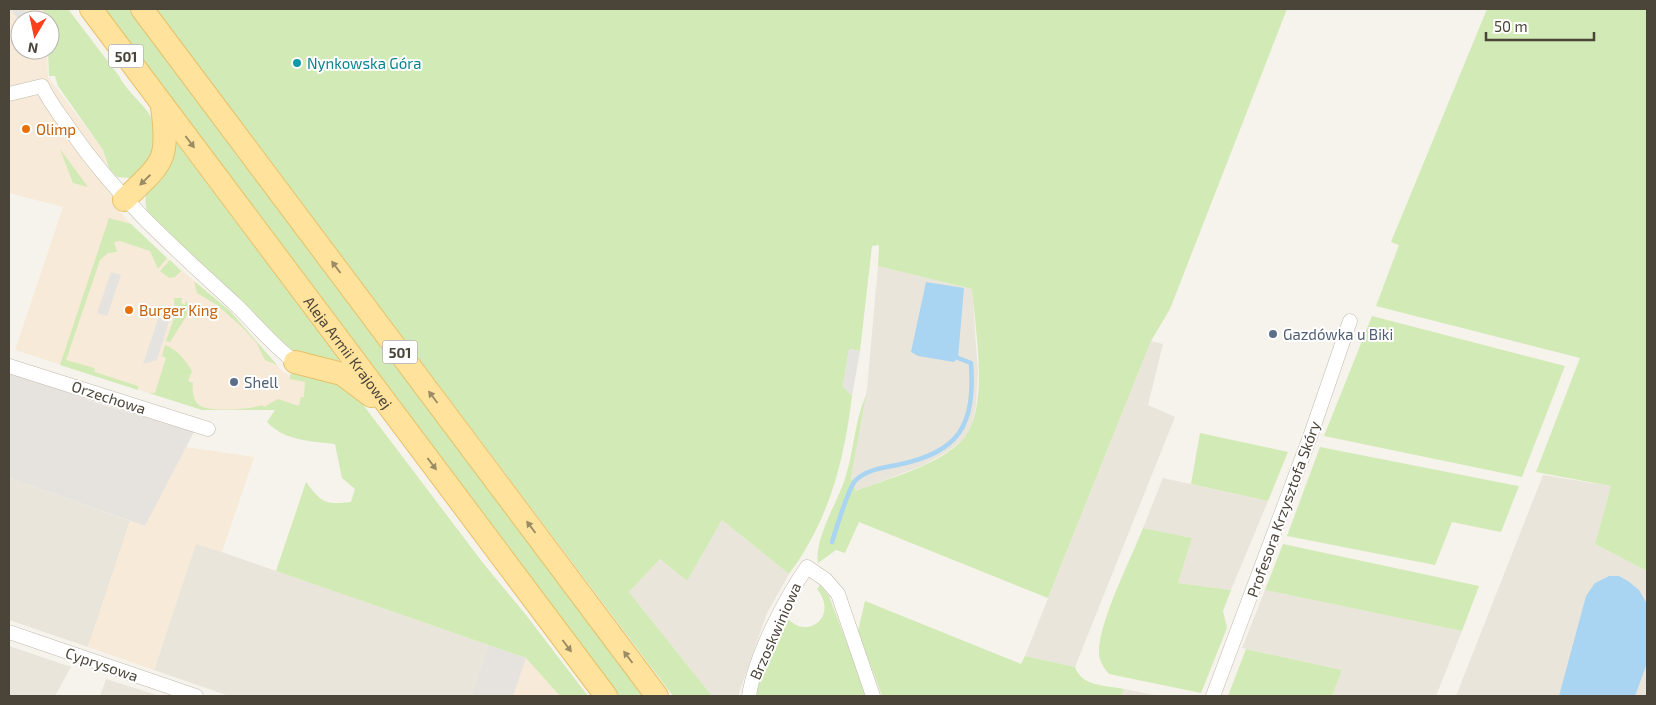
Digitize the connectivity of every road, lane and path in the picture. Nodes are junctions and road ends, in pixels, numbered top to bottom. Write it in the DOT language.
graph roads {
  1 [pos="90,9"];
  2 [pos="142,9"];
  3 [pos="9,94"];
  4 [pos="161,103"];
  5 [pos="124,200"];
  6 [pos="1350,321"];
  7 [pos="295,362"];
  8 [pos="9,366"];
  9 [pos="403,425"];
  10 [pos="208,429"];
  11 [pos="9,632"];
  12 [pos="196,696"];
  13 [pos="606,696"];
  14 [pos="657,696"];
  15 [pos="749,696"];
  16 [pos="874,696"];
  17 [pos="1213,696"];
  1 -- 4 [label="main road, Aleja Armii Krajowej / 501"];
  14 -- 2 [label="main road, 501, one-way"];
  3 -- 5 [label="street"];
  4 -- 5 [label="main road, one-way"];
  4 -- 9 [label="main road, Aleja Armii Krajowej / 501, one-way"];
  5 -- 7 [label="street"];
  6 -- 17 [label="street, Profesora Krzysztofa Skóry"];
  7 -- 9 [label="main road"];
  8 -- 10 [label="street, Orzechowa"];
  9 -- 13 [label="main road, Aleja Armii Krajowej / 501, one-way"];
  11 -- 12 [label="street, Cyprysowa"];
  15 -- 16 [label="street, Brzoskwiniowa"];
}
